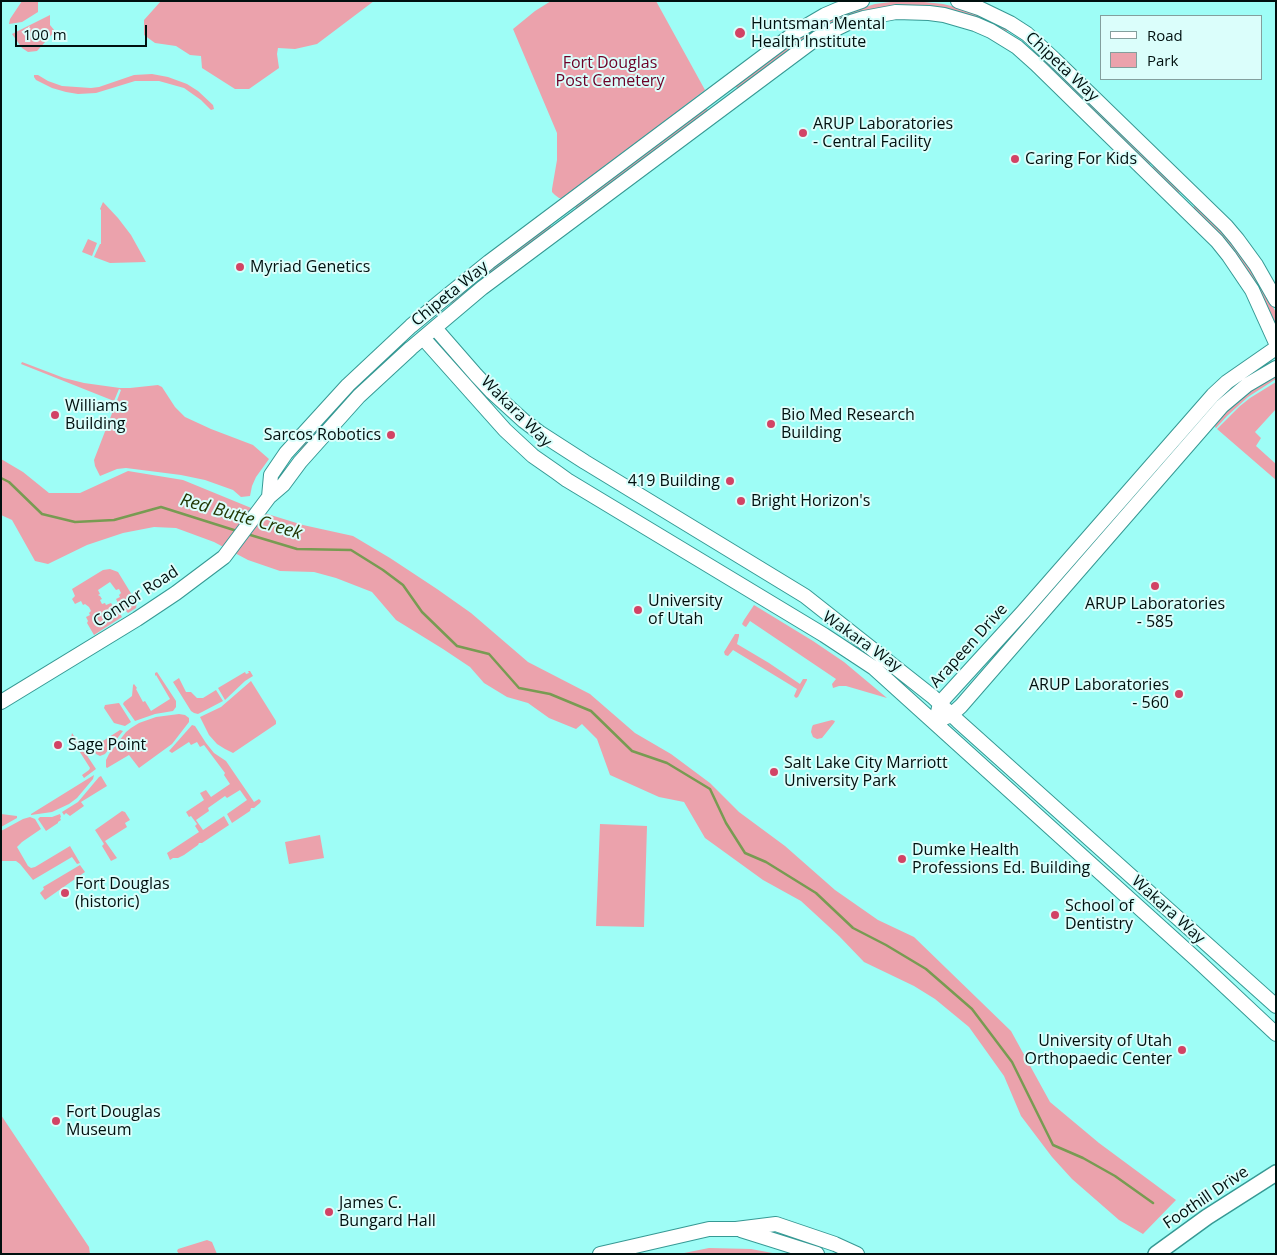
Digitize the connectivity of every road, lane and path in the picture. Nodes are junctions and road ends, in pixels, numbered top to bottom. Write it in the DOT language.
graph roads {
  1 [pos="862,1"];
  2 [pos="958,1"];
  3 [pos="1276,300"];
  4 [pos="435,328"];
  5 [pos="423,338"];
  6 [pos="1276,343"];
  7 [pos="1276,348"];
  8 [pos="1276,368"];
  9 [pos="270,497"];
  10 [pos="1,702"];
  11 [pos="940,703"];
  12 [pos="951,715"];
  13 [pos="934,723"];
  14 [pos="1276,1006"];
  15 [pos="1276,1034"];
  16 [pos="1276,1173"];
  17 [pos="736,1229"];
  18 [pos="600,1254"];
  19 [pos="817,1254"];
  20 [pos="857,1254"];
  21 [pos="1156,1254"];
  1 -- 9 [label="street, Chipeta Way"];
  2 -- 3 [label="street, Chipeta Way"];
  4 -- 5 [label="street, Chipeta Way"];
  4 -- 6 [label="street, Chipeta Way"];
  4 -- 11 [label="street, Wakara Way"];
  5 -- 9 [label="street, Chipeta Way"];
  5 -- 13 [label="street, Wakara Way"];
  7 -- 11 [label="street, Arapeen Drive"];
  8 -- 12 [label="street, Arapeen Drive"];
  9 -- 10 [label="street, Connor Road"];
  11 -- 12 [label="street, Wakara Way"];
  11 -- 13 [label="street, Arapeen Drive"];
  12 -- 13 [label="street, Arapeen Drive"];
  12 -- 14 [label="street, Wakara Way"];
  13 -- 15 [label="street, Wakara Way"];
  16 -- 21 [label="main road, Foothill Drive"];
  17 -- 18 [label="street"];
  17 -- 19 [label="street"];
  17 -- 20 [label="street"];
}
